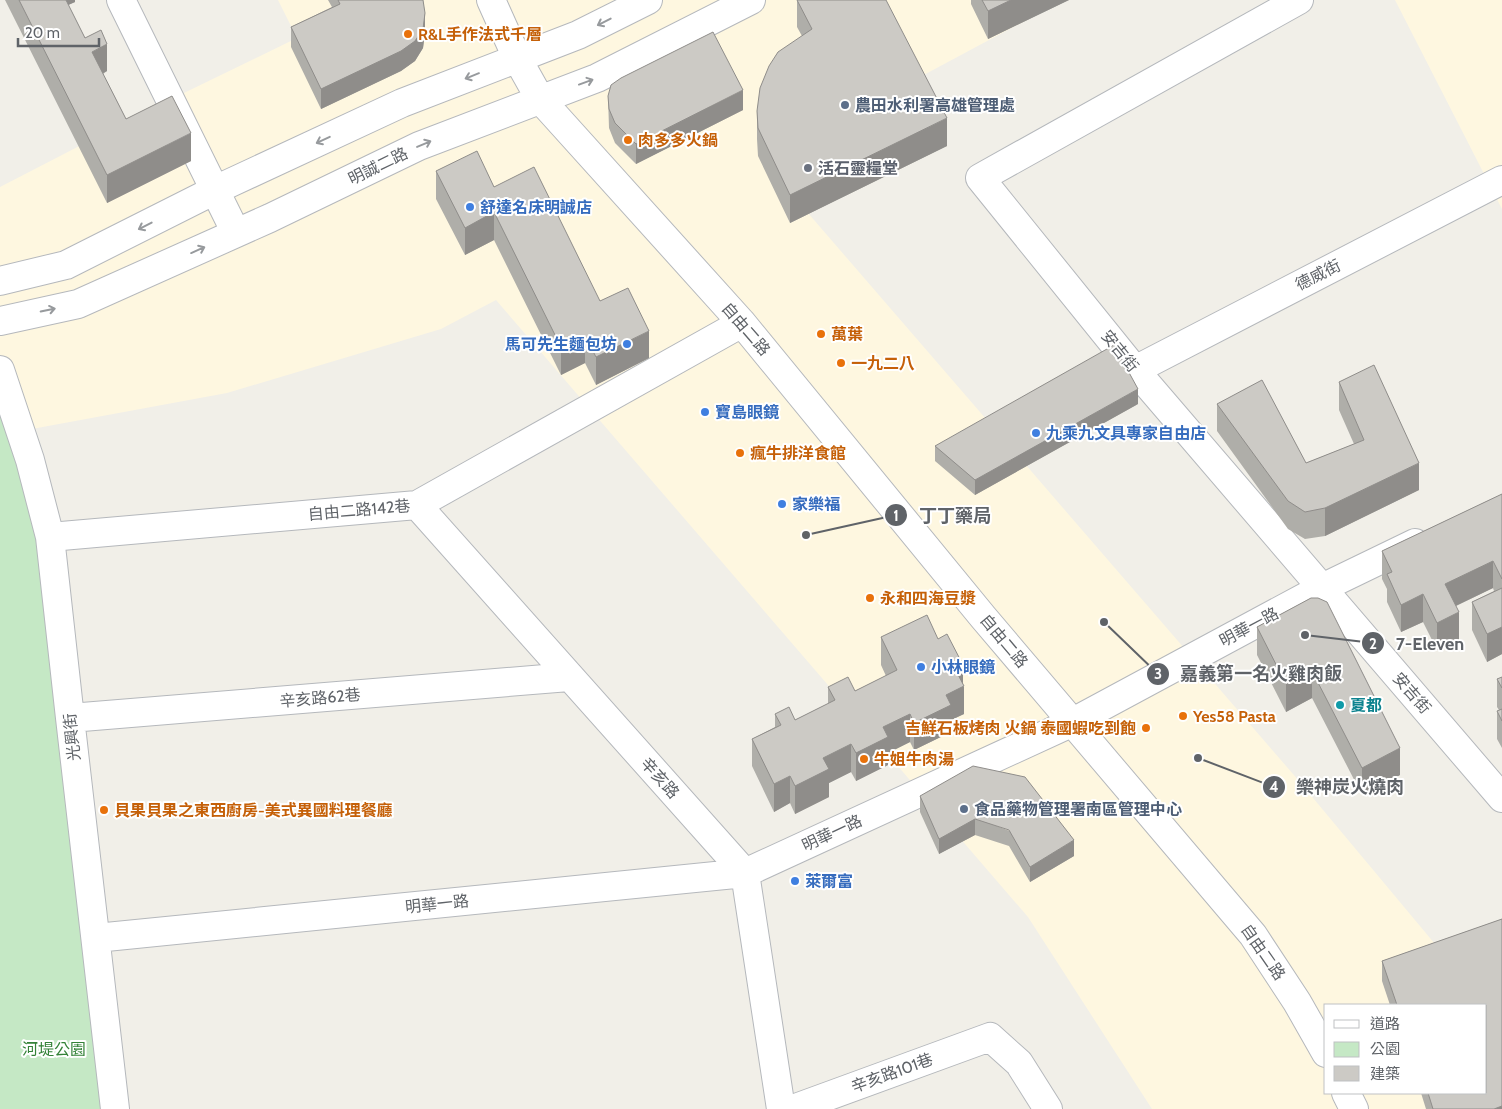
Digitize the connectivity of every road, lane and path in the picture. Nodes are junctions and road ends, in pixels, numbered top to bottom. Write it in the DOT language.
graph roads {
  1 [pos="121,0"];
  2 [pos="491,0"];
  3 [pos="648,0"];
  4 [pos="752,0"];
  5 [pos="1299,0"];
  6 [pos="517,58"];
  7 [pos="540,100"];
  8 [pos="1502,180"];
  9 [pos="215,190"];
  10 [pos="236,233"];
  11 [pos="0,281"];
  12 [pos="0,321"];
  13 [pos="742,323"];
  14 [pos="0,370"];
  15 [pos="1135,370"];
  16 [pos="417,505"];
  17 [pos="1439,532"];
  18 [pos="50,537"];
  19 [pos="1322,588"];
  20 [pos="570,677"];
  21 [pos="70,718"];
  22 [pos="1073,722"];
  23 [pos="1502,798"];
  24 [pos="745,874"];
  25 [pos="96,938"];
  26 [pos="1324,1049"];
  27 [pos="1346,1094"];
  28 [pos="115,1109"];
  29 [pos="781,1109"];
  30 [pos="793,1109"];
  31 [pos="1048,1109"];
  32 [pos="1354,1109"];
  1 -- 9 [label="street"];
  2 -- 6 [label="street, 自由二路"];
  3 -- 6 [label="street, one-way"];
  7 -- 4 [label="street, 明誠二路, one-way"];
  5 -- 15 [label="street, 安吉街"];
  6 -- 7 [label="street, 自由二路"];
  6 -- 9 [label="street, one-way"];
  10 -- 7 [label="street, 明誠二路, one-way"];
  7 -- 13 [label="street, 自由二路"];
  8 -- 15 [label="street, 德威街"];
  9 -- 10 [label="street"];
  9 -- 11 [label="street, one-way"];
  12 -- 10 [label="street, 明誠二路, one-way"];
  13 -- 16 [label="street, 自由二路142巷"];
  13 -- 22 [label="street, 自由二路"];
  14 -- 18 [label="street, 光興街"];
  15 -- 19 [label="street, 安吉街"];
  16 -- 18 [label="street, 自由二路142巷"];
  16 -- 20 [label="street, 辛亥路"];
  17 -- 19 [label="street, 明華一路"];
  18 -- 21 [label="street, 光興街"];
  19 -- 22 [label="street, 明華一路"];
  19 -- 23 [label="street, 安吉街"];
  20 -- 21 [label="street, 辛亥路62巷"];
  20 -- 24 [label="street, 辛亥路"];
  21 -- 25 [label="street, 光興街"];
  22 -- 24 [label="street, 明華一路"];
  22 -- 26 [label="street, 自由二路"];
  24 -- 25 [label="street, 明華一路"];
  24 -- 29 [label="street"];
  25 -- 28 [label="street, 光興街"];
  27 -- 32 [label="street"];
  30 -- 31 [label="street, 辛亥路101巷"];
}
